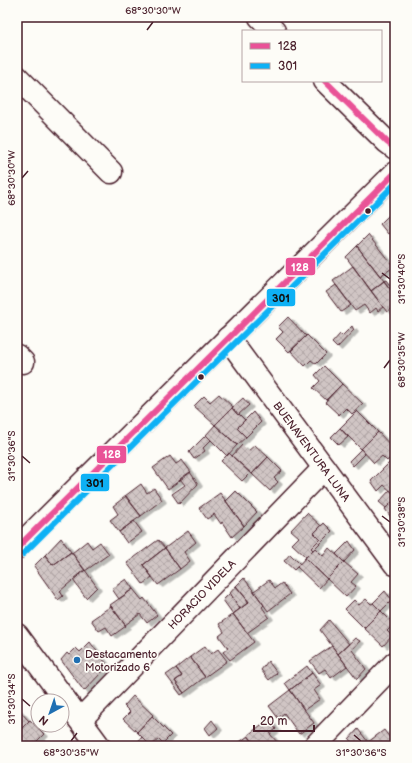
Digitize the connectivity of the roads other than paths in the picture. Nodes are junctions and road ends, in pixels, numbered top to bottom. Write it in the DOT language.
graph roads {
  1 [pos="260,17"];
  2 [pos="273,30"];
  3 [pos="17,77"];
  4 [pos="326,82"];
  5 [pos="395,148"];
  6 [pos="111,172"];
  7 [pos="395,172"];
  8 [pos="228,338"];
  9 [pos="324,468"];
  10 [pos="17,548"];
  11 [pos="395,564"];
  12 [pos="17,635"];
  13 [pos="395,663"];
  14 [pos="80,720"];
  15 [pos="99,746"];
  16 [pos="315,746"];
  1 -- 2 [label="street"];
  3 -- 6 [label="street"];
  4 -- 5 [label="street"];
  7 -- 8 [label="street"];
  8 -- 9 [label="street, BUENAVENTURA LUNA"];
  8 -- 10 [label="street"];
  9 -- 11 [label="street, BUENAVENTURA LUNA"];
  9 -- 14 [label="street, HORACIO VIDELA"];
  12 -- 14 [label="street"];
  13 -- 16 [label="street"];
  14 -- 15 [label="street"];
}
